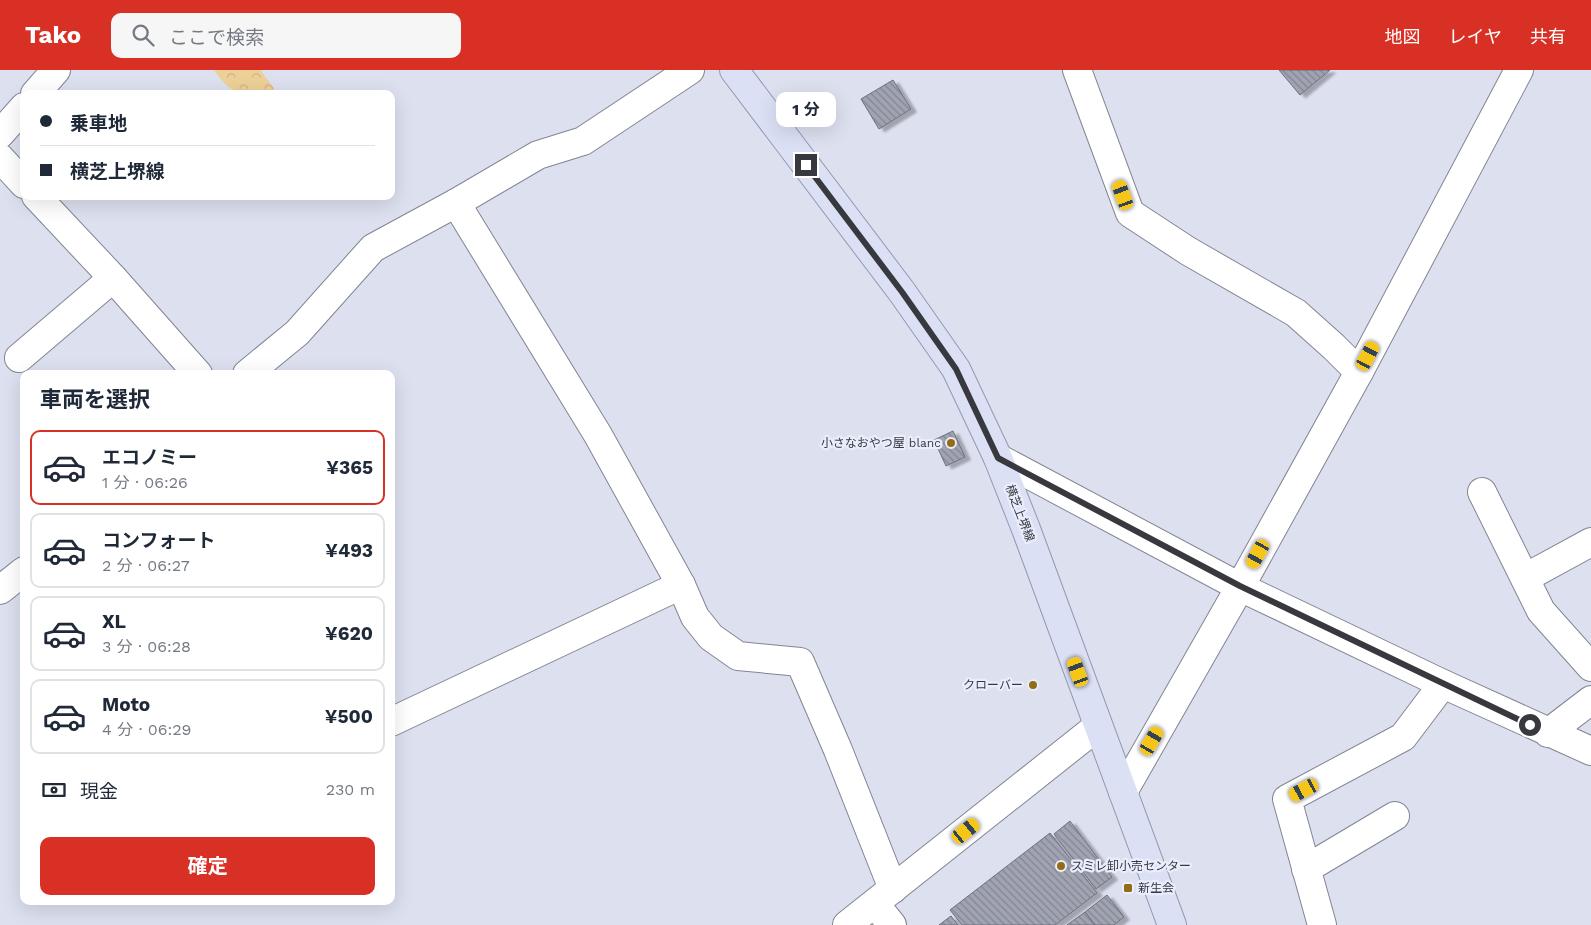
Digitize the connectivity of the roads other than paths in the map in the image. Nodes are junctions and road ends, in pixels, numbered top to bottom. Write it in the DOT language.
graph roads {
  1 [pos="56,70"];
  2 [pos="690,70"];
  3 [pos="734,70"];
  4 [pos="1078,70"];
  5 [pos="1519,70"];
  6 [pos="38,90"];
  7 [pos="20,112"];
  8 [pos="0,134"];
  9 [pos="0,158"];
  10 [pos="20,180"];
  11 [pos="40,200"];
  12 [pos="456,203"];
  13 [pos="113,278"];
  14 [pos="19,358"];
  15 [pos="194,370"];
  16 [pos="252,370"];
  17 [pos="1359,372"];
  18 [pos="998,458"];
  19 [pos="1482,492"];
  20 [pos="1591,542"];
  21 [pos="20,574"];
  22 [pos="1525,578"];
  23 [pos="681,585"];
  24 [pos="1240,586"];
  25 [pos="0,590"];
  26 [pos="1591,667"];
  27 [pos="1442,684"];
  28 [pos="1591,700"];
  29 [pos="395,720"];
  30 [pos="1098,726"];
  31 [pos="1548,733"];
  32 [pos="1591,752"];
  33 [pos="1123,792"];
  34 [pos="1395,816"];
  35 [pos="1306,869"];
  36 [pos="887,906"];
  37 [pos="1170,924"];
  38 [pos="848,925"];
  39 [pos="1322,925"];
  1 -- 6 [label="street"];
  2 -- 12 [label="street"];
  3 -- 18 [label="main road, 横芝上堺線"];
  4 -- 17 [label="street"];
  5 -- 17 [label="street"];
  7 -- 8 [label="street"];
  9 -- 10 [label="street"];
  11 -- 13 [label="street"];
  12 -- 16 [label="street"];
  12 -- 23 [label="street"];
  13 -- 14 [label="street"];
  13 -- 15 [label="street"];
  17 -- 24 [label="street"];
  18 -- 24 [label="street"];
  18 -- 30 [label="main road, 横芝上堺線"];
  19 -- 22 [label="street"];
  20 -- 22 [label="street"];
  21 -- 25 [label="street"];
  22 -- 26 [label="street"];
  23 -- 29 [label="street"];
  23 -- 36 [label="street"];
  24 -- 27 [label="street"];
  24 -- 33 [label="street"];
  27 -- 31 [label="street"];
  27 -- 35 [label="street"];
  28 -- 31 [label="street"];
  30 -- 33 [label="main road, 横芝上堺線"];
  30 -- 36 [label="street"];
  31 -- 32 [label="street"];
  33 -- 37 [label="main road, 横芝上堺線"];
  34 -- 35 [label="street"];
  35 -- 39 [label="street"];
  36 -- 38 [label="street"];
}
